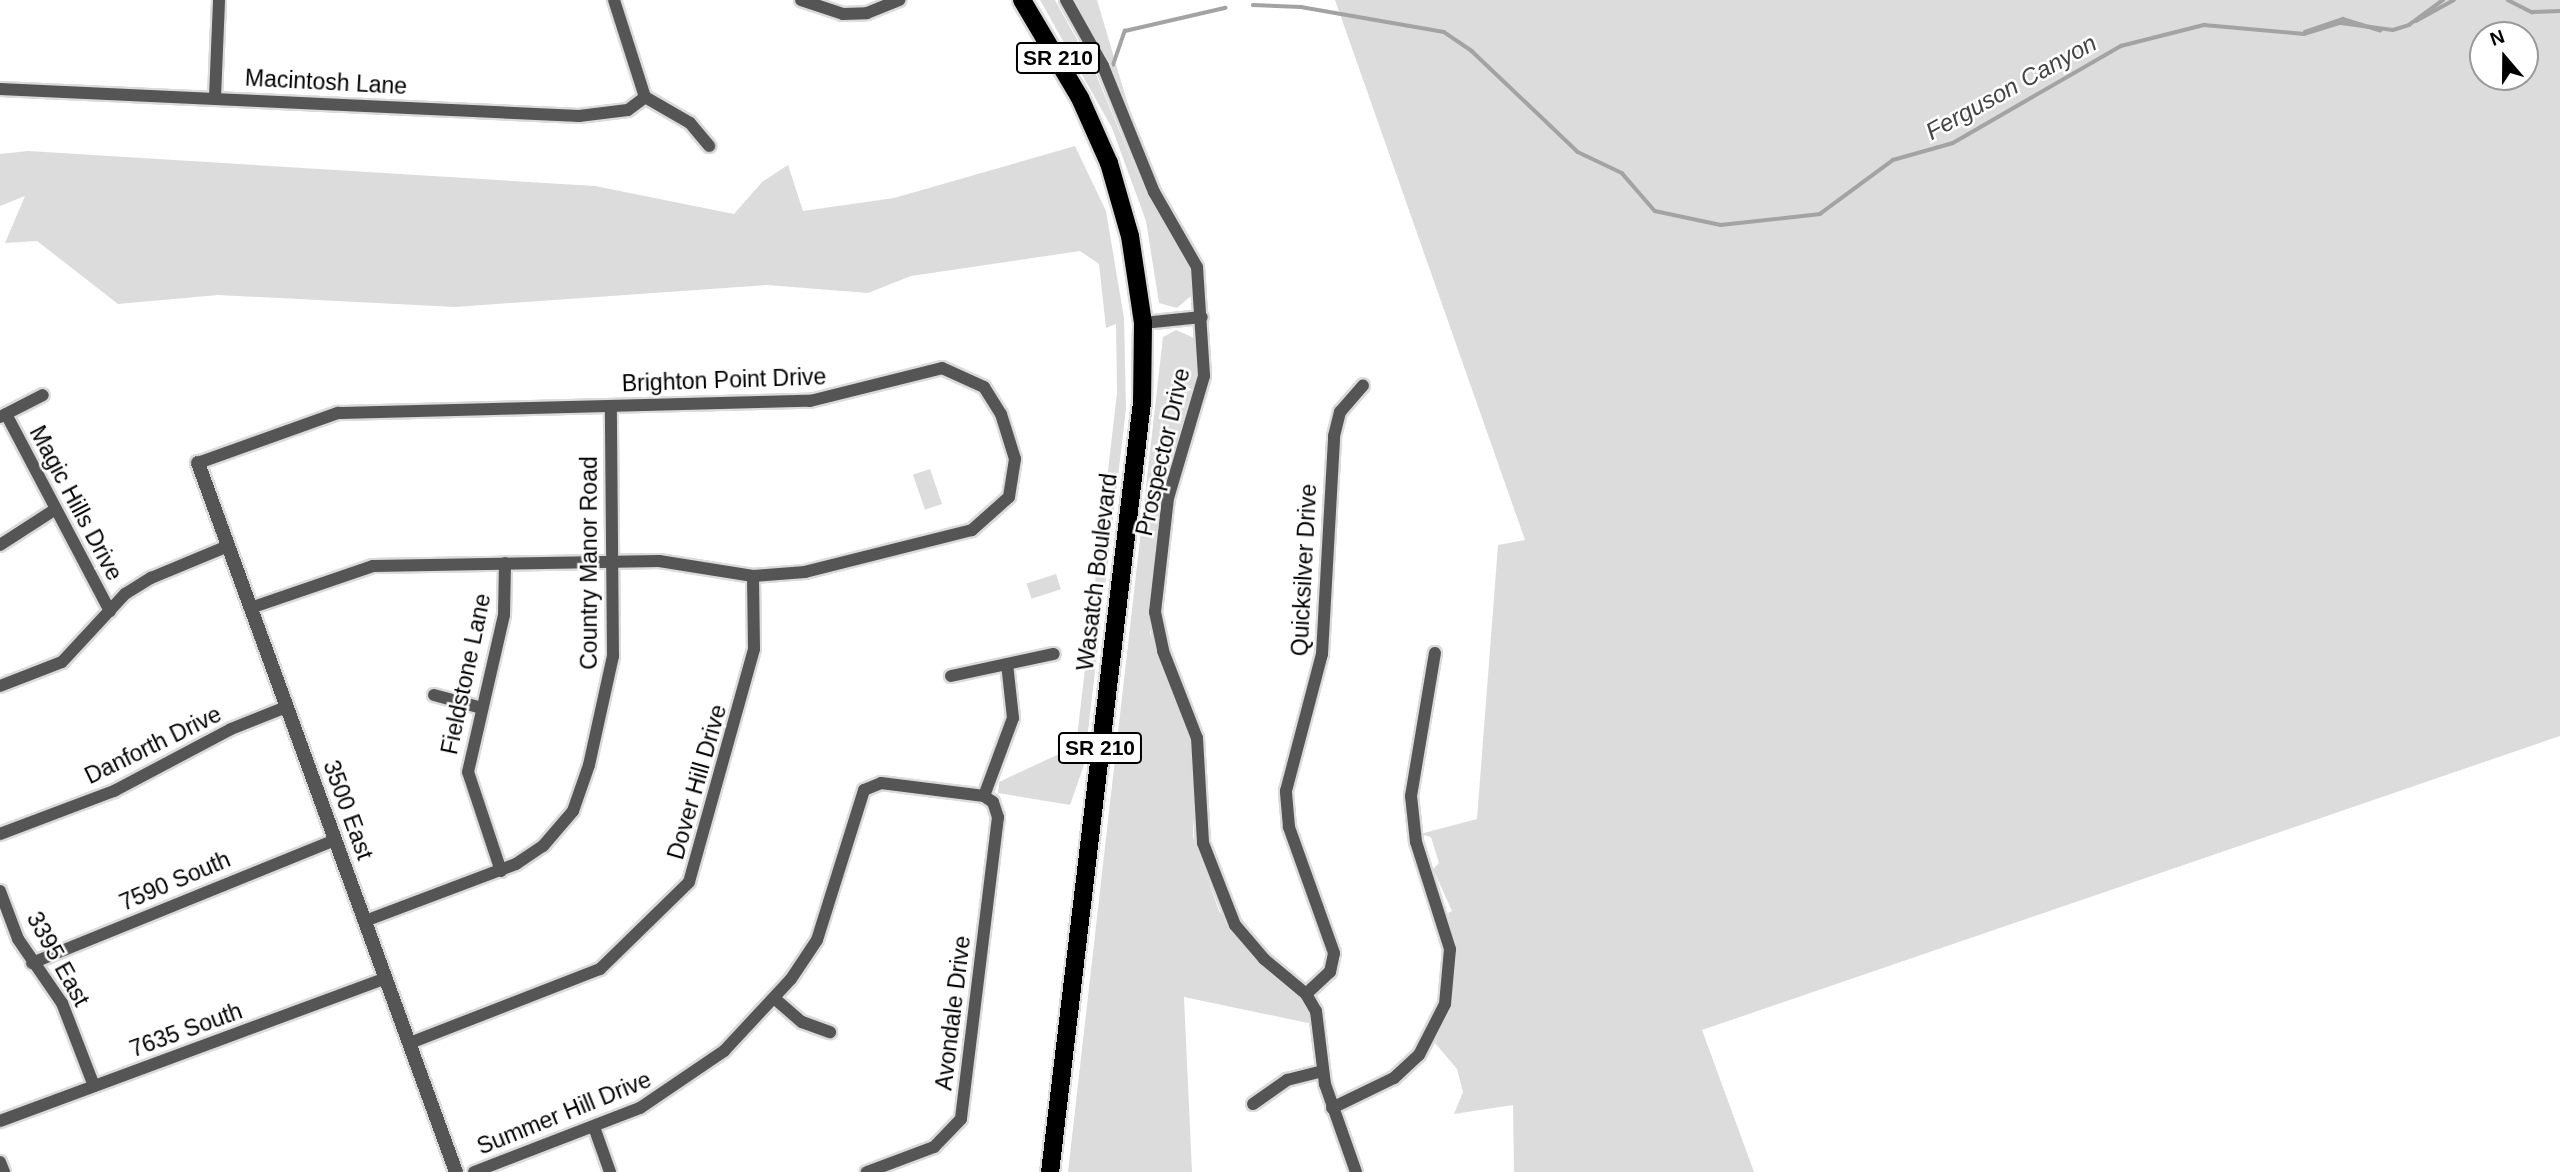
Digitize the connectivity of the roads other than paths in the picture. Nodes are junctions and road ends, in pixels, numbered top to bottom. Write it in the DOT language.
graph roads {
  1 [pos="219,0"];
  2 [pos="614,0"];
  3 [pos="800,0"];
  4 [pos="900,0"];
  5 [pos="1022,0"];
  6 [pos="1066,0"];
  7 [pos="0,89"];
  8 [pos="215,97"];
  9 [pos="645,97"];
  10 [pos="709,146"];
  11 [pos="1202,317"];
  12 [pos="1143,323"];
  13 [pos="1363,386"];
  14 [pos="43,395"];
  15 [pos="611,406"];
  16 [pos="3,415"];
  17 [pos="198,463"];
  18 [pos="54,510"];
  19 [pos="0,545"];
  20 [pos="228,546"];
  21 [pos="613,561"];
  22 [pos="505,563"];
  23 [pos="753,576"];
  24 [pos="250,608"];
  25 [pos="110,611"];
  26 [pos="1434,653"];
  27 [pos="1054,654"];
  28 [pos="1007,664"];
  29 [pos="951,676"];
  30 [pos="0,686"];
  31 [pos="434,695"];
  32 [pos="286,707"];
  33 [pos="482,708"];
  34 [pos="988,799"];
  35 [pos="0,834"];
  36 [pos="335,840"];
  37 [pos="501,871"];
  38 [pos="0,891"];
  39 [pos="365,921"];
  40 [pos="32,962"];
  41 [pos="386,978"];
  42 [pos="1306,994"];
  43 [pos="774,998"];
  44 [pos="830,1032"];
  45 [pos="410,1043"];
  46 [pos="1322,1071"];
  47 [pos="94,1086"];
  48 [pos="1253,1104"];
  49 [pos="1332,1108"];
  50 [pos="0,1121"];
  51 [pos="594,1127"];
  52 [pos="0,1162"];
  53 [pos="4,1172"];
  54 [pos="456,1172"];
  55 [pos="474,1172"];
  56 [pos="610,1172"];
  57 [pos="867,1172"];
  58 [pos="1051,1172"];
  59 [pos="1356,1172"];
  1 -- 8 [label="street"];
  2 -- 9 [label="street"];
  3 -- 4 [label="street"];
  5 -- 12 [label="main road, Wasatch Boulevard / SR 210"];
  6 -- 11 [label="street, Prospector Drive"];
  7 -- 8 [label="street, Macintosh Lane"];
  8 -- 9 [label="street, Macintosh Lane"];
  9 -- 10 [label="street"];
  11 -- 12 [label="street"];
  11 -- 42 [label="street, Prospector Drive"];
  12 -- 58 [label="main road, Wasatch Boulevard / SR 210"];
  13 -- 42 [label="street, Quicksilver Drive"];
  14 -- 16 [label="street"];
  15 -- 17 [label="street, Brighton Point Drive"];
  15 -- 21 [label="street, Country Manor Road"];
  15 -- 23 [label="street, Brighton Point Drive"];
  16 -- 18 [label="street, Magic Hills Drive"];
  17 -- 20 [label="street, 3500 East"];
  18 -- 19 [label="street"];
  18 -- 25 [label="street, Magic Hills Drive"];
  20 -- 24 [label="street, 3500 East"];
  20 -- 25 [label="street"];
  21 -- 22 [label="street, Brighton Point Drive"];
  21 -- 23 [label="street, Brighton Point Drive"];
  21 -- 37 [label="street, Country Manor Road"];
  22 -- 24 [label="street, Brighton Point Drive"];
  22 -- 33 [label="street, Fieldstone Lane"];
  23 -- 45 [label="street, Dover Hill Drive"];
  24 -- 32 [label="street, 3500 East"];
  25 -- 30 [label="street"];
  26 -- 49 [label="street"];
  27 -- 28 [label="street"];
  28 -- 29 [label="street"];
  28 -- 34 [label="street"];
  31 -- 33 [label="street"];
  32 -- 35 [label="street, Danforth Drive"];
  32 -- 36 [label="street, 3500 East"];
  33 -- 37 [label="street, Fieldstone Lane"];
  34 -- 43 [label="street, Summer Hill Drive"];
  34 -- 57 [label="street, Avondale Drive"];
  36 -- 39 [label="street, 3500 East"];
  36 -- 40 [label="street, 7590 South"];
  37 -- 39 [label="street, Country Manor Road"];
  38 -- 40 [label="street, 3395 East"];
  39 -- 41 [label="street, 3500 East"];
  40 -- 47 [label="street, 3395 East"];
  41 -- 45 [label="street, 3500 East"];
  41 -- 47 [label="street, 7635 South"];
  42 -- 46 [label="street, Prospector Drive"];
  43 -- 44 [label="street"];
  43 -- 51 [label="street, Summer Hill Drive"];
  45 -- 54 [label="street, 3500 East"];
  46 -- 48 [label="street"];
  46 -- 49 [label="street, Prospector Drive"];
  47 -- 50 [label="street, 7635 South"];
  49 -- 59 [label="street, Prospector Drive"];
  51 -- 55 [label="street, Summer Hill Drive"];
  51 -- 56 [label="street"];
  52 -- 53 [label="street"];
}
